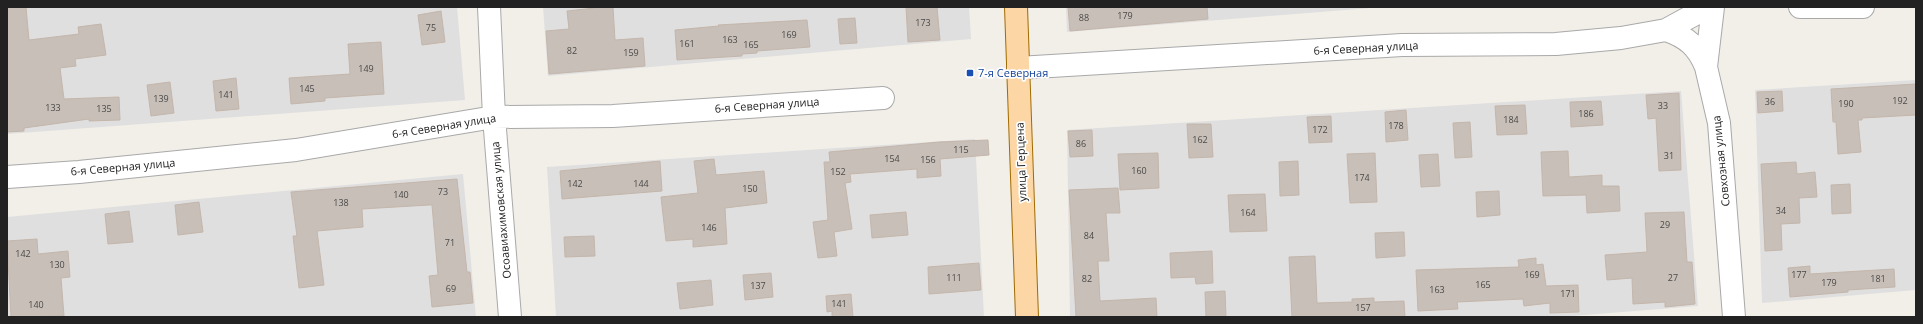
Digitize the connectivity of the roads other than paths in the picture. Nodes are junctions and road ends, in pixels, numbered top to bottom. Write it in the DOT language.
graph roads {
  1 [pos="489,7"];
  2 [pos="1016,7"];
  3 [pos="1708,7"];
  4 [pos="1713,7"];
  5 [pos="1800,7"];
  6 [pos="1863,7"];
  7 [pos="1666,30"];
  8 [pos="1706,67"];
  9 [pos="1018,68"];
  10 [pos="884,98"];
  11 [pos="494,117"];
  12 [pos="7,177"];
  13 [pos="510,317"];
  14 [pos="1027,317"];
  15 [pos="1734,317"];
  1 -- 11 [label="street, Осоавиахимовская улица"];
  2 -- 9 [label="main road, улица Герцена"];
  3 -- 7 [label="street, 6-я Северная улица"];
  4 -- 8 [label="street, Совхозная улица"];
  5 -- 6 [label="street"];
  7 -- 8 [label="street"];
  7 -- 9 [label="street, 6-я Северная улица"];
  8 -- 15 [label="street, Совхозная улица"];
  9 -- 14 [label="main road, улица Герцена"];
  10 -- 11 [label="street, 6-я Северная улица"];
  11 -- 12 [label="street, 6-я Северная улица"];
  11 -- 13 [label="street, Осоавиахимовская улица"];
}
